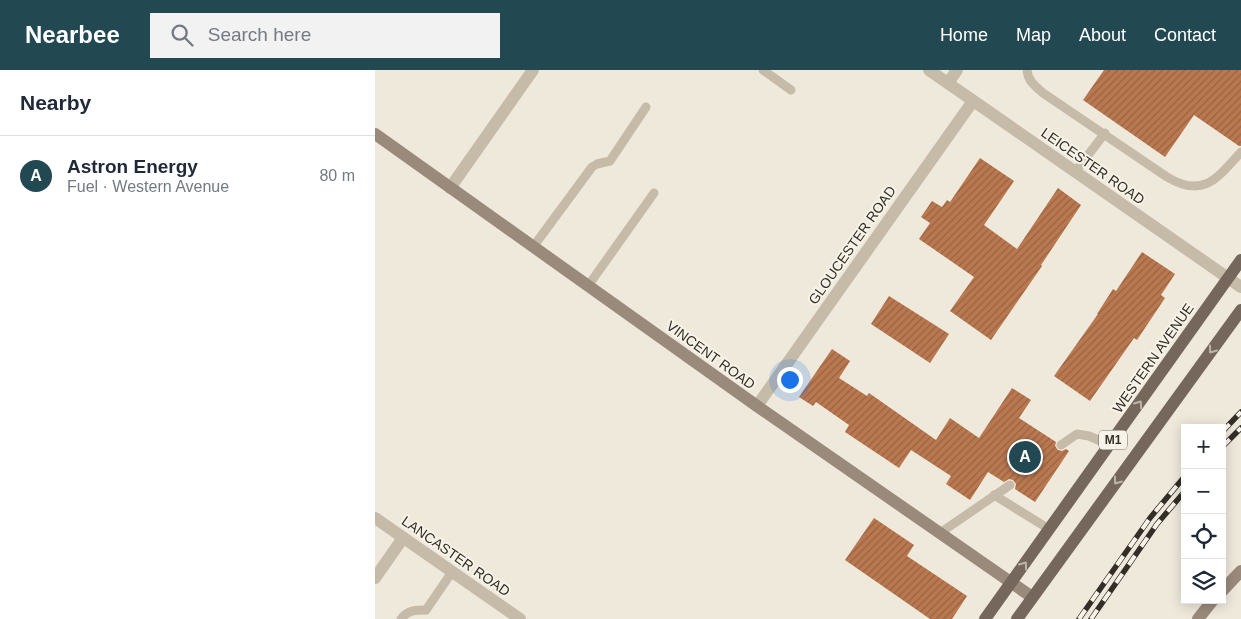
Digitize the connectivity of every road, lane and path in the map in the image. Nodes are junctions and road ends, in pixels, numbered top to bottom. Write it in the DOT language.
graph roads {
  1 [pos="533,70"];
  2 [pos="763,70"];
  3 [pos="929,70"];
  4 [pos="957,70"];
  5 [pos="1027,70"];
  6 [pos="948,83"];
  7 [pos="791,90"];
  8 [pos="973,101"];
  9 [pos="646,107"];
  10 [pos="1105,133"];
  11 [pos="375,134"];
  12 [pos="1241,152"];
  13 [pos="1075,172"];
  14 [pos="450,188"];
  15 [pos="654,193"];
  16 [pos="533,247"];
  17 [pos="1241,260"];
  18 [pos="1227,278"];
  19 [pos="588,286"];
  20 [pos="1241,287"];
  21 [pos="1241,310"];
  22 [pos="757,406"];
  23 [pos="1061,445"];
  24 [pos="1110,445"];
  25 [pos="1010,485"];
  26 [pos="995,496"];
  27 [pos="375,518"];
  28 [pos="1049,529"];
  29 [pos="940,533"];
  30 [pos="403,538"];
  31 [pos="1241,571"];
  32 [pos="452,572"];
  33 [pos="375,578"];
  34 [pos="1011,582"];
  35 [pos="1226,587"];
  36 [pos="1032,598"];
  37 [pos="1210,604"];
  38 [pos="427,614"];
  39 [pos="503,614"];
  40 [pos="401,619"];
  41 [pos="520,619"];
  42 [pos="985,619"];
  43 [pos="1017,619"];
  44 [pos="1198,619"];
  1 -- 14 [label="street"];
  2 -- 7 [label="lane"];
  3 -- 6 [label="street, LEICESTER ROAD"];
  4 -- 6 [label="street"];
  5 -- 10 [label="lane"];
  6 -- 8 [label="street, LEICESTER ROAD"];
  8 -- 13 [label="street, LEICESTER ROAD"];
  8 -- 22 [label="street, GLOUCESTER ROAD"];
  9 -- 16 [label="lane"];
  10 -- 12 [label="lane"];
  10 -- 13 [label="lane"];
  11 -- 14 [label="street, VINCENT ROAD"];
  13 -- 18 [label="street, LEICESTER ROAD"];
  14 -- 16 [label="street, VINCENT ROAD"];
  15 -- 19 [label="lane"];
  16 -- 19 [label="street, VINCENT ROAD"];
  17 -- 18 [label="main road, WESTERN AVENUE / M1"];
  18 -- 20 [label="street, LEICESTER ROAD"];
  24 -- 18 [label="main road, WESTERN AVENUE / M1, one-way"];
  19 -- 22 [label="street, VINCENT ROAD"];
  21 -- 36 [label="main road, M1, one-way"];
  22 -- 29 [label="street, VINCENT ROAD"];
  23 -- 24 [label="lane"];
  24 -- 28 [label="main road, WESTERN AVENUE / M1"];
  25 -- 26 [label="lane"];
  26 -- 28 [label="lane"];
  26 -- 29 [label="lane"];
  27 -- 30 [label="street, LANCASTER ROAD"];
  34 -- 28 [label="main road, WESTERN AVENUE / M1, one-way"];
  29 -- 34 [label="street, VINCENT ROAD"];
  30 -- 32 [label="street, LANCASTER ROAD"];
  30 -- 33 [label="street"];
  31 -- 35 [label="street"];
  32 -- 38 [label="lane"];
  32 -- 39 [label="street, LANCASTER ROAD"];
  34 -- 36 [label="street, VINCENT ROAD"];
  34 -- 42 [label="main road, WESTERN AVENUE / M1"];
  36 -- 43 [label="main road, M1"];
  37 -- 44 [label="street"];
  38 -- 40 [label="lane"];
  39 -- 41 [label="street, LANCASTER ROAD"];
}
